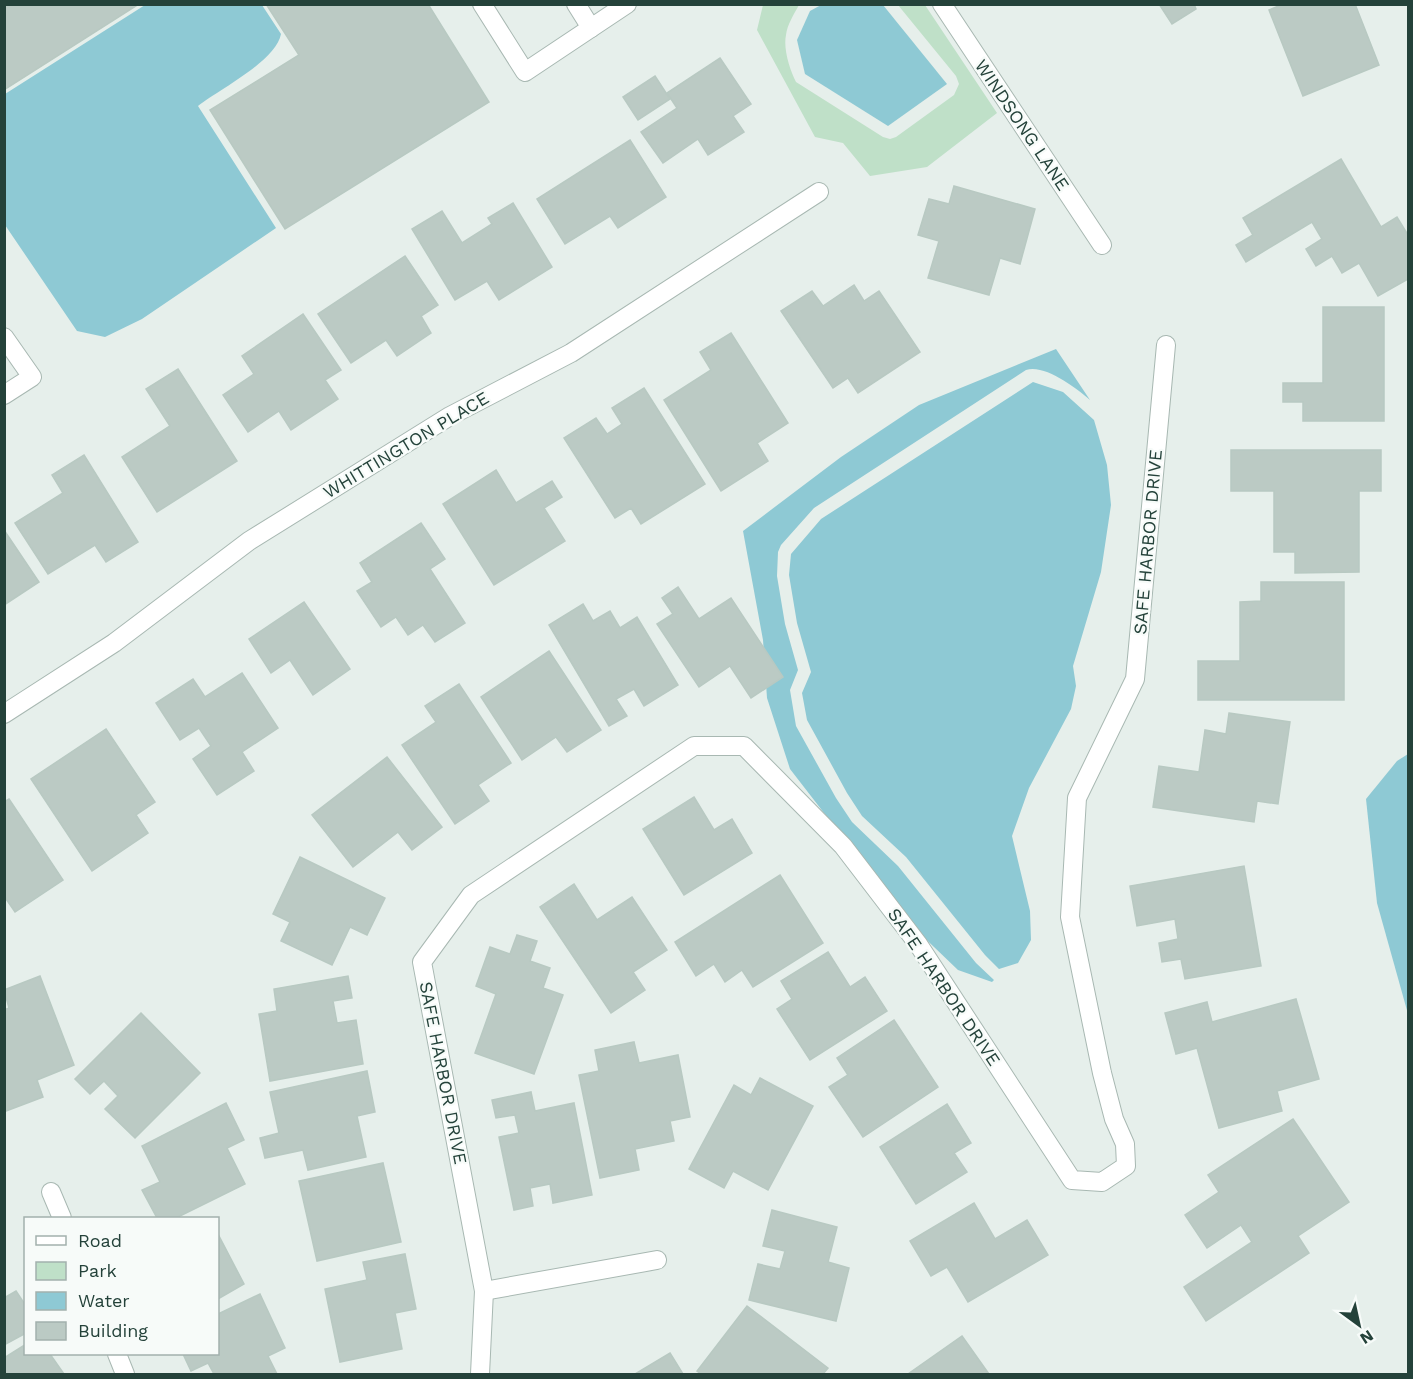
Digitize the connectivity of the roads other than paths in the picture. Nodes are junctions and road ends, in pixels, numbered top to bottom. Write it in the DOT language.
graph roads {
  1 [pos="482,4"];
  2 [pos="576,4"];
  3 [pos="627,4"];
  4 [pos="942,4"];
  5 [pos="591,28"];
  6 [pos="819,192"];
  7 [pos="1102,245"];
  8 [pos="4,337"];
  9 [pos="1166,345"];
  10 [pos="4,395"];
  11 [pos="4,714"];
  12 [pos="51,1192"];
  13 [pos="62,1217"];
  14 [pos="657,1260"];
  15 [pos="484,1292"];
  16 [pos="118,1355"];
  17 [pos="125,1374"];
  18 [pos="480,1374"];
  1 -- 5 [label="street"];
  2 -- 5 [label="street"];
  3 -- 5 [label="street"];
  4 -- 7 [label="street, WINDSONG LANE"];
  6 -- 11 [label="street, WHITTINGTON PLACE"];
  8 -- 10 [label="street"];
  9 -- 15 [label="street, SAFE HARBOR DRIVE"];
  12 -- 13 [label="street"];
  14 -- 15 [label="street"];
  15 -- 18 [label="street, SAFE HARBOR DRIVE"];
  16 -- 17 [label="street"];
}
